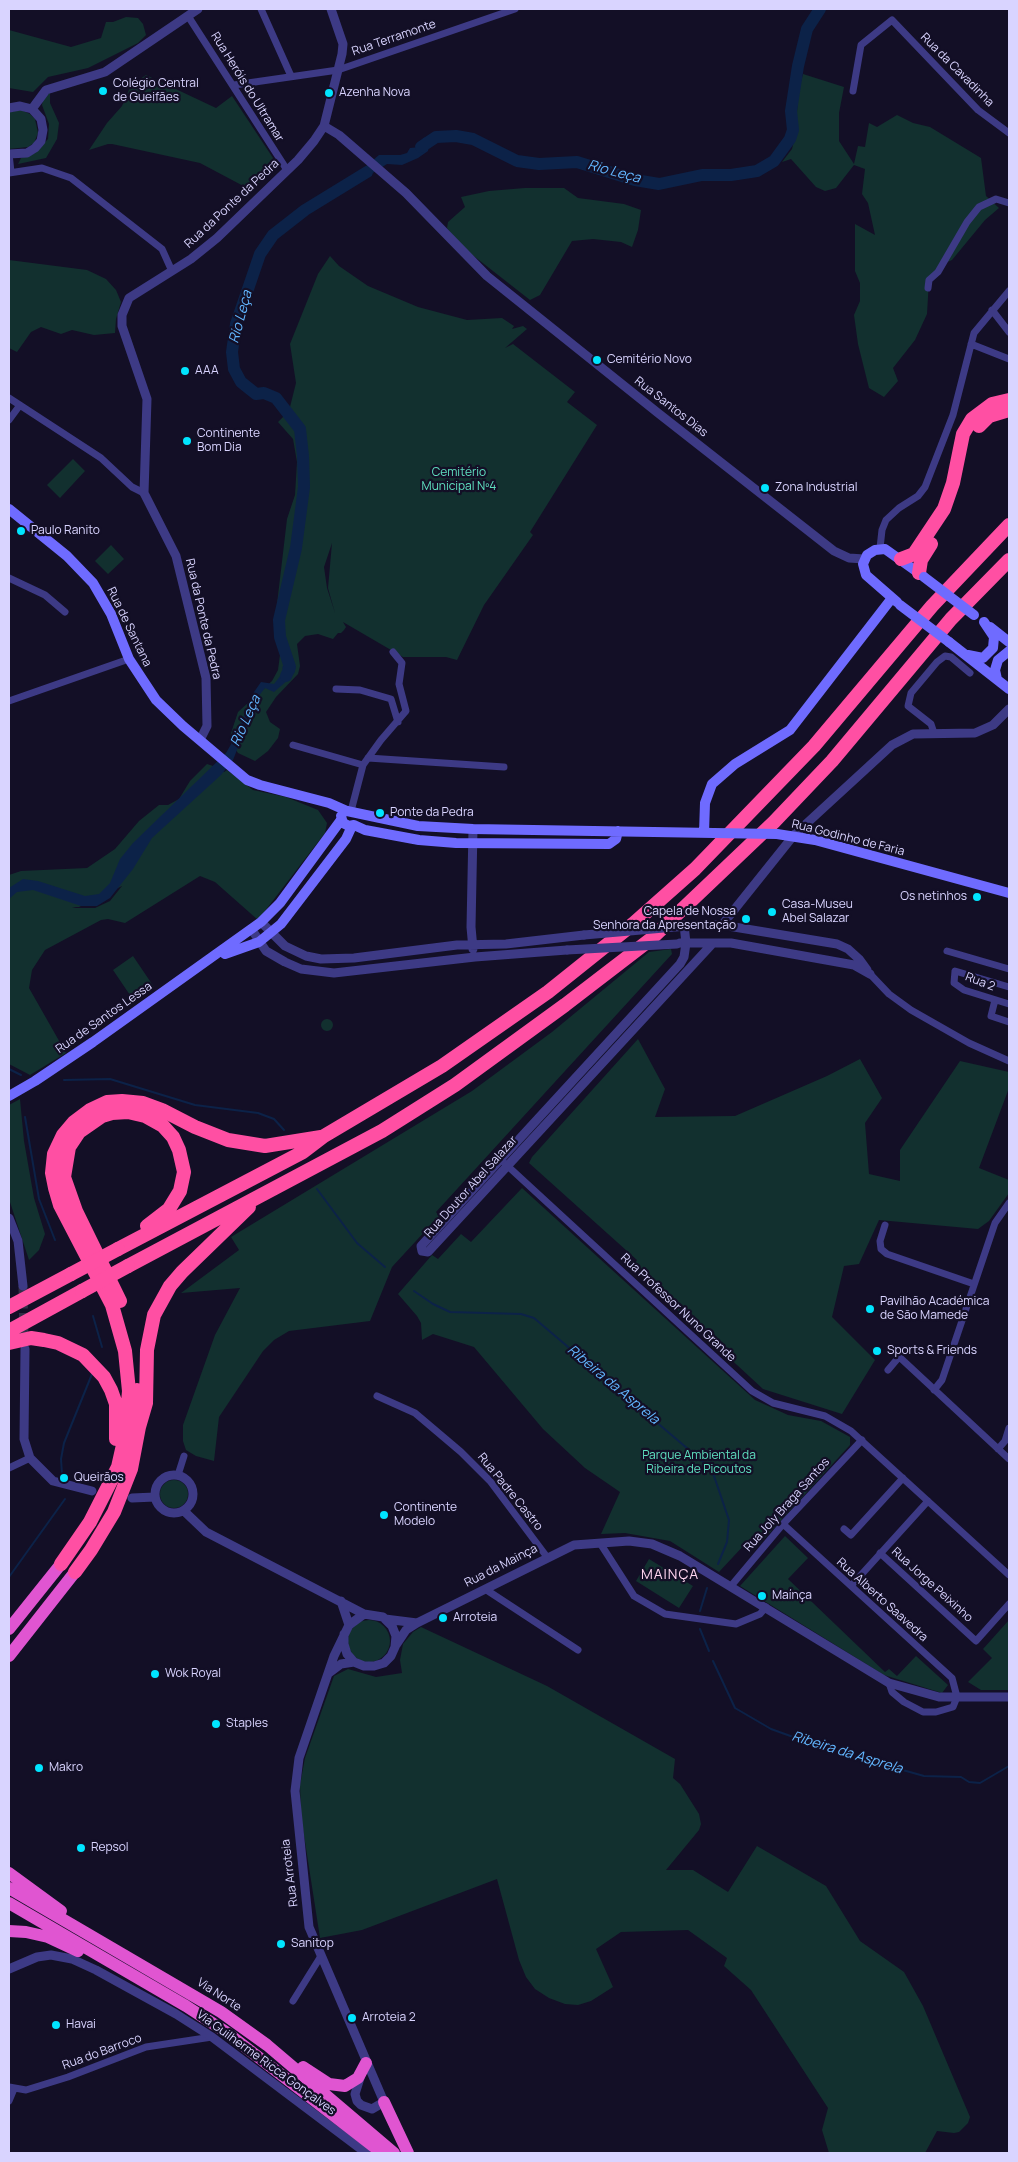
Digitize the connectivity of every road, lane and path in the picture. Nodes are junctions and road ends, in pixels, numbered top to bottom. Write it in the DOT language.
graph roads {
  1 [pos="198,9"];
  2 [pos="261,9"];
  3 [pos="331,9"];
  4 [pos="515,9"];
  5 [pos="188,16"];
  6 [pos="338,70"];
  7 [pos="291,76"];
  8 [pos="234,85"];
  9 [pos="853,90"];
  10 [pos="9,108"];
  11 [pos="32,110"];
  12 [pos="324,126"];
  13 [pos="1009,133"];
  14 [pos="9,154"];
  15 [pos="287,170"];
  16 [pos="10,172"];
  17 [pos="1009,204"];
  18 [pos="172,269"];
  19 [pos="928,288"];
  20 [pos="1009,290"];
  21 [pos="992,310"];
  22 [pos="1009,332"];
  23 [pos="971,344"];
  24 [pos="1009,359"];
  25 [pos="9,398"];
  26 [pos="1009,400"];
  27 [pos="20,405"];
  28 [pos="1009,410"];
  29 [pos="9,420"];
  30 [pos="144,493"];
  31 [pos="9,509"];
  32 [pos="1009,525"];
  33 [pos="1009,531"];
  34 [pos="880,548"];
  35 [pos="986,550"];
  36 [pos="864,559"];
  37 [pos="901,559"];
  38 [pos="1009,560"];
  39 [pos="922,575"];
  40 [pos="9,578"];
  41 [pos="896,601"];
  42 [pos="65,612"];
  43 [pos="984,622"];
  44 [pos="1009,642"];
  45 [pos="1009,651"];
  46 [pos="393,652"];
  47 [pos="963,653"];
  48 [pos="129,659"];
  49 [pos="970,673"];
  50 [pos="997,679"];
  51 [pos="336,689"];
  52 [pos="1009,689"];
  53 [pos="9,700"];
  54 [pos="1009,709"];
  55 [pos="398,722"];
  56 [pos="934,733"];
  57 [pos="200,740"];
  58 [pos="293,744"];
  59 [pos="368,758"];
  60 [pos="363,765"];
  61 [pos="504,767"];
  62 [pos="347,814"];
  63 [pos="353,825"];
  64 [pos="473,829"];
  65 [pos="618,831"];
  66 [pos="709,833"];
  67 [pos="794,835"];
  68 [pos="472,843"];
  69 [pos="1009,893"];
  70 [pos="261,922"];
  71 [pos="684,925"];
  72 [pos="722,925"];
  73 [pos="252,930"];
  74 [pos="762,932"];
  75 [pos="272,933"];
  76 [pos="682,941"];
  77 [pos="259,942"];
  78 [pos="713,942"];
  79 [pos="473,944"];
  80 [pos="758,947"];
  81 [pos="947,951"];
  82 [pos="370,956"];
  83 [pos="474,957"];
  84 [pos="212,958"];
  85 [pos="1009,969"];
  86 [pos="372,970"];
  87 [pos="870,974"];
  88 [pos="1009,987"];
  89 [pos="995,1000"];
  90 [pos="1009,1004"];
  91 [pos="1009,1022"];
  92 [pos="1009,1061"];
  93 [pos="9,1096"];
  94 [pos="324,1136"];
  95 [pos="504,1162"];
  96 [pos="260,1196"];
  97 [pos="1009,1204"];
  98 [pos="9,1218"];
  99 [pos="885,1225"];
  100 [pos="118,1249"];
  101 [pos="974,1284"];
  102 [pos="23,1286"];
  103 [pos="9,1307"];
  104 [pos="9,1331"];
  105 [pos="9,1343"];
  106 [pos="25,1349"];
  107 [pos="888,1370"];
  108 [pos="934,1390"];
  109 [pos="377,1396"];
  110 [pos="139,1427"];
  111 [pos="1009,1428"];
  112 [pos="862,1440"];
  113 [pos="998,1449"];
  114 [pos="184,1456"];
  115 [pos="30,1458"];
  116 [pos="1009,1459"];
  117 [pos="9,1468"];
  118 [pos="178,1475"];
  119 [pos="111,1477"];
  120 [pos="903,1478"];
  121 [pos="92,1491"];
  122 [pos="154,1497"];
  123 [pos="132,1498"];
  124 [pos="928,1501"];
  125 [pos="184,1511"];
  126 [pos="783,1524"];
  127 [pos="844,1529"];
  128 [pos="600,1542"];
  129 [pos="880,1553"];
  130 [pos="547,1557"];
  131 [pos="60,1564"];
  132 [pos="74,1572"];
  133 [pos="1009,1575"];
  134 [pos="731,1586"];
  135 [pos="851,1586"];
  136 [pos="485,1589"];
  137 [pos="341,1601"];
  138 [pos="1009,1604"];
  139 [pos="766,1607"];
  140 [pos="364,1614"];
  141 [pos="386,1619"];
  142 [pos="417,1623"];
  143 [pos="348,1625"];
  144 [pos="9,1629"];
  145 [pos="344,1634"];
  146 [pos="396,1646"];
  147 [pos="578,1650"];
  148 [pos="9,1656"];
  149 [pos="354,1662"];
  150 [pos="329,1673"];
  151 [pos="889,1683"];
  152 [pos="958,1697"];
  153 [pos="1009,1697"];
  154 [pos="9,1873"];
  155 [pos="9,1888"];
  156 [pos="9,1903"];
  157 [pos="9,1931"];
  158 [pos="321,1956"];
  159 [pos="9,1969"];
  160 [pos="129,1972"];
  161 [pos="162,1976"];
  162 [pos="293,2001"];
  163 [pos="212,2037"];
  164 [pos="267,2044"];
  165 [pos="364,2067"];
  166 [pos="11,2088"];
  167 [pos="9,2101"];
  168 [pos="384,2102"];
  169 [pos="343,2136"];
  170 [pos="356,2153"];
  171 [pos="366,2153"];
  172 [pos="382,2153"];
  173 [pos="394,2153"];
  174 [pos="408,2153"];
  1 -- 5 [label="street"];
  2 -- 7 [label="street"];
  3 -- 6 [label="street, Rua da Ponte da Pedra"];
  4 -- 6 [label="street, Rua Terramonte"];
  5 -- 8 [label="street, Rua Heróis do Ultramar"];
  5 -- 11 [label="street"];
  6 -- 7 [label="street, Rua Terramonte"];
  6 -- 12 [label="street, Rua da Ponte da Pedra"];
  7 -- 8 [label="street, Rua Terramonte"];
  8 -- 15 [label="street, Rua Heróis do Ultramar"];
  9 -- 13 [label="street, Rua da Cavadinha"];
  10 -- 11 [label="street"];
  11 -- 14 [label="street"];
  12 -- 15 [label="street, Rua da Ponte da Pedra"];
  12 -- 36 [label="street, Rua Santos Dias"];
  14 -- 16 [label="street"];
  15 -- 18 [label="street, Rua da Ponte da Pedra"];
  16 -- 18 [label="street"];
  17 -- 19 [label="street"];
  18 -- 30 [label="street, Rua da Ponte da Pedra"];
  20 -- 21 [label="street"];
  21 -- 22 [label="street"];
  21 -- 23 [label="street"];
  23 -- 24 [label="street"];
  23 -- 34 [label="street"];
  25 -- 27 [label="street"];
  26 -- 37 [label="highway"];
  27 -- 29 [label="street"];
  27 -- 30 [label="street"];
  28 -- 39 [label="highway"];
  30 -- 57 [label="street, Rua da Ponte da Pedra"];
  31 -- 48 [label="main road, Rua de Santana"];
  32 -- 35 [label="highway"];
  33 -- 35 [label="highway"];
  34 -- 36 [label="main road"];
  34 -- 37 [label="main road"];
  35 -- 94 [label="highway"];
  36 -- 41 [label="main road"];
  37 -- 39 [label="main road"];
  38 -- 96 [label="highway"];
  39 -- 43 [label="main road, bridge"];
  40 -- 42 [label="street"];
  41 -- 47 [label="main road, bridge"];
  41 -- 66 [label="main road"];
  43 -- 44 [label="main road"];
  43 -- 47 [label="main road"];
  45 -- 50 [label="main road"];
  46 -- 55 [label="street"];
  47 -- 50 [label="main road"];
  48 -- 53 [label="street"];
  48 -- 57 [label="main road, Rua de Santana"];
  49 -- 56 [label="street"];
  50 -- 52 [label="main road"];
  51 -- 55 [label="street"];
  54 -- 56 [label="street"];
  55 -- 59 [label="street"];
  56 -- 67 [label="street"];
  57 -- 62 [label="main road, Rua Godinho de Faria"];
  58 -- 60 [label="street"];
  59 -- 60 [label="street"];
  59 -- 61 [label="street"];
  60 -- 62 [label="street"];
  62 -- 63 [label="main road, Rua Godinho de Faria"];
  62 -- 64 [label="main road, Rua Godinho de Faria"];
  62 -- 70 [label="main road, Rua de Santos Lessa"];
  63 -- 68 [label="main road, Rua Godinho de Faria"];
  63 -- 75 [label="main road, Rua de Santos Lessa"];
  64 -- 65 [label="main road, Rua Godinho de Faria"];
  64 -- 68 [label="street"];
  65 -- 66 [label="main road, Rua Godinho de Faria"];
  65 -- 68 [label="main road, Rua Godinho de Faria"];
  66 -- 67 [label="main road, Rua Godinho de Faria, bridge"];
  67 -- 69 [label="main road, Rua Godinho de Faria"];
  67 -- 72 [label="street"];
  68 -- 79 [label="street"];
  70 -- 73 [label="main road, Rua de Santos Lessa"];
  70 -- 75 [label="street"];
  71 -- 72 [label="street, bridge"];
  71 -- 76 [label="street"];
  71 -- 79 [label="street, bridge"];
  72 -- 74 [label="street"];
  73 -- 77 [label="street"];
  73 -- 84 [label="main road, Rua de Santos Lessa"];
  74 -- 80 [label="street"];
  74 -- 87 [label="street"];
  75 -- 77 [label="main road, Rua de Santos Lessa"];
  75 -- 82 [label="street"];
  76 -- 78 [label="street"];
  76 -- 83 [label="street, bridge"];
  76 -- 95 [label="street, Rua Doutor Abel Salazar"];
  77 -- 84 [label="main road, Rua de Santos Lessa"];
  77 -- 86 [label="street"];
  78 -- 80 [label="street"];
  78 -- 95 [label="street, Rua Doutor Abel Salazar"];
  79 -- 82 [label="street"];
  79 -- 83 [label="street"];
  80 -- 87 [label="street"];
  81 -- 85 [label="street"];
  82 -- 86 [label="street"];
  83 -- 86 [label="street"];
  84 -- 93 [label="main road, Rua de Santos Lessa"];
  87 -- 92 [label="street"];
  88 -- 89 [label="street, Rua 2"];
  89 -- 90 [label="street, Rua 2"];
  89 -- 91 [label="street"];
  94 -- 100 [label="highway"];
  94 -- 119 [label="highway"];
  95 -- 95 [label="street, Rua Doutor Abel Salazar"];
  95 -- 112 [label="street, Rua Professor Nuno Grande"];
  96 -- 104 [label="highway, bridge"];
  96 -- 110 [label="highway"];
  97 -- 101 [label="street"];
  98 -- 102 [label="street"];
  99 -- 101 [label="street"];
  100 -- 103 [label="highway, bridge"];
  100 -- 110 [label="highway"];
  101 -- 108 [label="street"];
  105 -- 119 [label="highway"];
  106 -- 115 [label="street"];
  107 -- 108 [label="street"];
  108 -- 113 [label="street"];
  109 -- 130 [label="street, Rua Padre Castro"];
  110 -- 132 [label="highway"];
  111 -- 113 [label="street"];
  112 -- 120 [label="street, Rua Professor Nuno Grande"];
  112 -- 126 [label="street, Rua Joly Braga Santos"];
  113 -- 116 [label="street"];
  114 -- 118 [label="street"];
  115 -- 117 [label="street"];
  115 -- 121 [label="street"];
  118 -- 122 [label="street"];
  118 -- 125 [label="street"];
  119 -- 131 [label="highway"];
  120 -- 124 [label="street, Rua Professor Nuno Grande"];
  120 -- 127 [label="street"];
  122 -- 123 [label="street"];
  122 -- 125 [label="street"];
  124 -- 129 [label="street"];
  124 -- 133 [label="street, Rua Professor Nuno Grande"];
  125 -- 137 [label="street"];
  126 -- 134 [label="street, Rua Joly Braga Santos"];
  126 -- 135 [label="street, Rua Alberto Saavedra"];
  128 -- 130 [label="street, Rua da Mainça"];
  128 -- 134 [label="street, Rua da Mainça"];
  128 -- 139 [label="street"];
  129 -- 135 [label="street"];
  129 -- 138 [label="street, Rua Jorge Peixinho"];
  130 -- 136 [label="street, Rua da Mainça"];
  131 -- 144 [label="highway"];
  132 -- 148 [label="highway"];
  134 -- 139 [label="street, Rua da Mainça"];
  135 -- 152 [label="street, Rua Alberto Saavedra"];
  136 -- 142 [label="street, Rua da Mainça"];
  136 -- 147 [label="street"];
  137 -- 140 [label="street"];
  137 -- 143 [label="street"];
  139 -- 151 [label="street, Rua da Mainça"];
  140 -- 141 [label="street"];
  140 -- 143 [label="street"];
  141 -- 142 [label="street"];
  141 -- 146 [label="street"];
  142 -- 146 [label="street, Rua da Mainça"];
  143 -- 145 [label="street"];
  145 -- 149 [label="street"];
  145 -- 150 [label="street, Rua Arroteia"];
  146 -- 149 [label="street"];
  149 -- 150 [label="street"];
  150 -- 158 [label="street, Rua Arroteia"];
  151 -- 152 [label="street, Rua da Mainça"];
  151 -- 152 [label="street, Rua da Mainça"];
  152 -- 153 [label="street, Rua da Mainça"];
  154 -- 161 [label="highway"];
  155 -- 161 [label="highway, Via Norte"];
  156 -- 160 [label="highway"];
  157 -- 160 [label="highway"];
  158 -- 162 [label="street"];
  158 -- 165 [label="street, Rua Arroteia"];
  159 -- 163 [label="street, Via Guilherme Ricca Gonçalves"];
  160 -- 172 [label="highway"];
  161 -- 164 [label="highway, Via Norte"];
  163 -- 166 [label="street, Rua do Barroco"];
  163 -- 169 [label="street, Via Guilherme Ricca Gonçalves"];
  164 -- 165 [label="highway"];
  164 -- 173 [label="highway, Via Norte"];
  165 -- 168 [label="street, Rua Arroteia"];
  165 -- 168 [label="street"];
  166 -- 167 [label="street, Rua do Barroco"];
  168 -- 174 [label="highway"];
  169 -- 170 [label="street, Via Guilherme Ricca Gonçalves"];
  169 -- 171 [label="street, Via Guilherme Ricca Gonçalves"];
}
